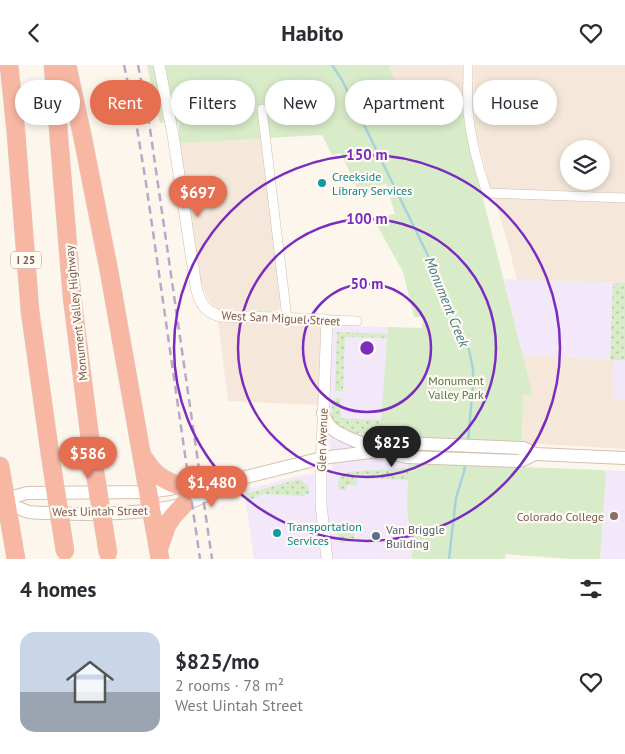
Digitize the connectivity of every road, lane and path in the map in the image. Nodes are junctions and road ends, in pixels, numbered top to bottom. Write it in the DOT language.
graph roads {
  1 [pos="9,65"];
  2 [pos="53,65"];
  3 [pos="67,65"];
  4 [pos="159,65"];
  5 [pos="468,65"];
  6 [pos="262,109"];
  7 [pos="625,198"];
  8 [pos="287,318"];
  9 [pos="327,320"];
  10 [pos="357,321"];
  11 [pos="324,413"];
  12 [pos="383,450"];
  13 [pos="141,451"];
  14 [pos="535,455"];
  15 [pos="322,458"];
  16 [pos="625,458"];
  17 [pos="0,465"];
  18 [pos="147,491"];
  19 [pos="183,495"];
  20 [pos="3,502"];
  21 [pos="151,511"];
  22 [pos="0,539"];
  23 [pos="66,555"];
  24 [pos="159,555"];
  25 [pos="108,556"];
  26 [pos="15,559"];
  27 [pos="327,559"];
  1 -- 23 [label="highway, I 25, bridge"];
  2 -- 25 [label="highway, Monument Valley Highway, bridge"];
  3 -- 13 [label="highway"];
  4 -- 8 [label="street, West San Miguel Street"];
  5 -- 7 [label="street"];
  6 -- 8 [label="street"];
  8 -- 9 [label="street, West San Miguel Street"];
  9 -- 10 [label="street, West San Miguel Street"];
  9 -- 11 [label="street, Glen Avenue"];
  11 -- 12 [label="main road"];
  11 -- 15 [label="street, Glen Avenue"];
  12 -- 14 [label="main road, West Uintah Street"];
  12 -- 14 [label="main road, West Uintah Street"];
  12 -- 15 [label="main road, West Uintah Street"];
  13 -- 18 [label="highway"];
  13 -- 19 [label="highway"];
  14 -- 16 [label="main road, West Uintah Street"];
  15 -- 19 [label="main road, West Uintah Street"];
  15 -- 27 [label="street, Glen Avenue"];
  17 -- 20 [label="highway"];
  18 -- 19 [label="main road, West Uintah Street"];
  18 -- 20 [label="main road, West Uintah Street"];
  18 -- 21 [label="highway"];
  19 -- 21 [label="main road, West Uintah Street"];
  19 -- 24 [label="highway"];
  20 -- 21 [label="main road, West Uintah Street"];
  20 -- 26 [label="highway"];
  21 -- 24 [label="highway"];
  22 -- 26 [label="highway"];
}
